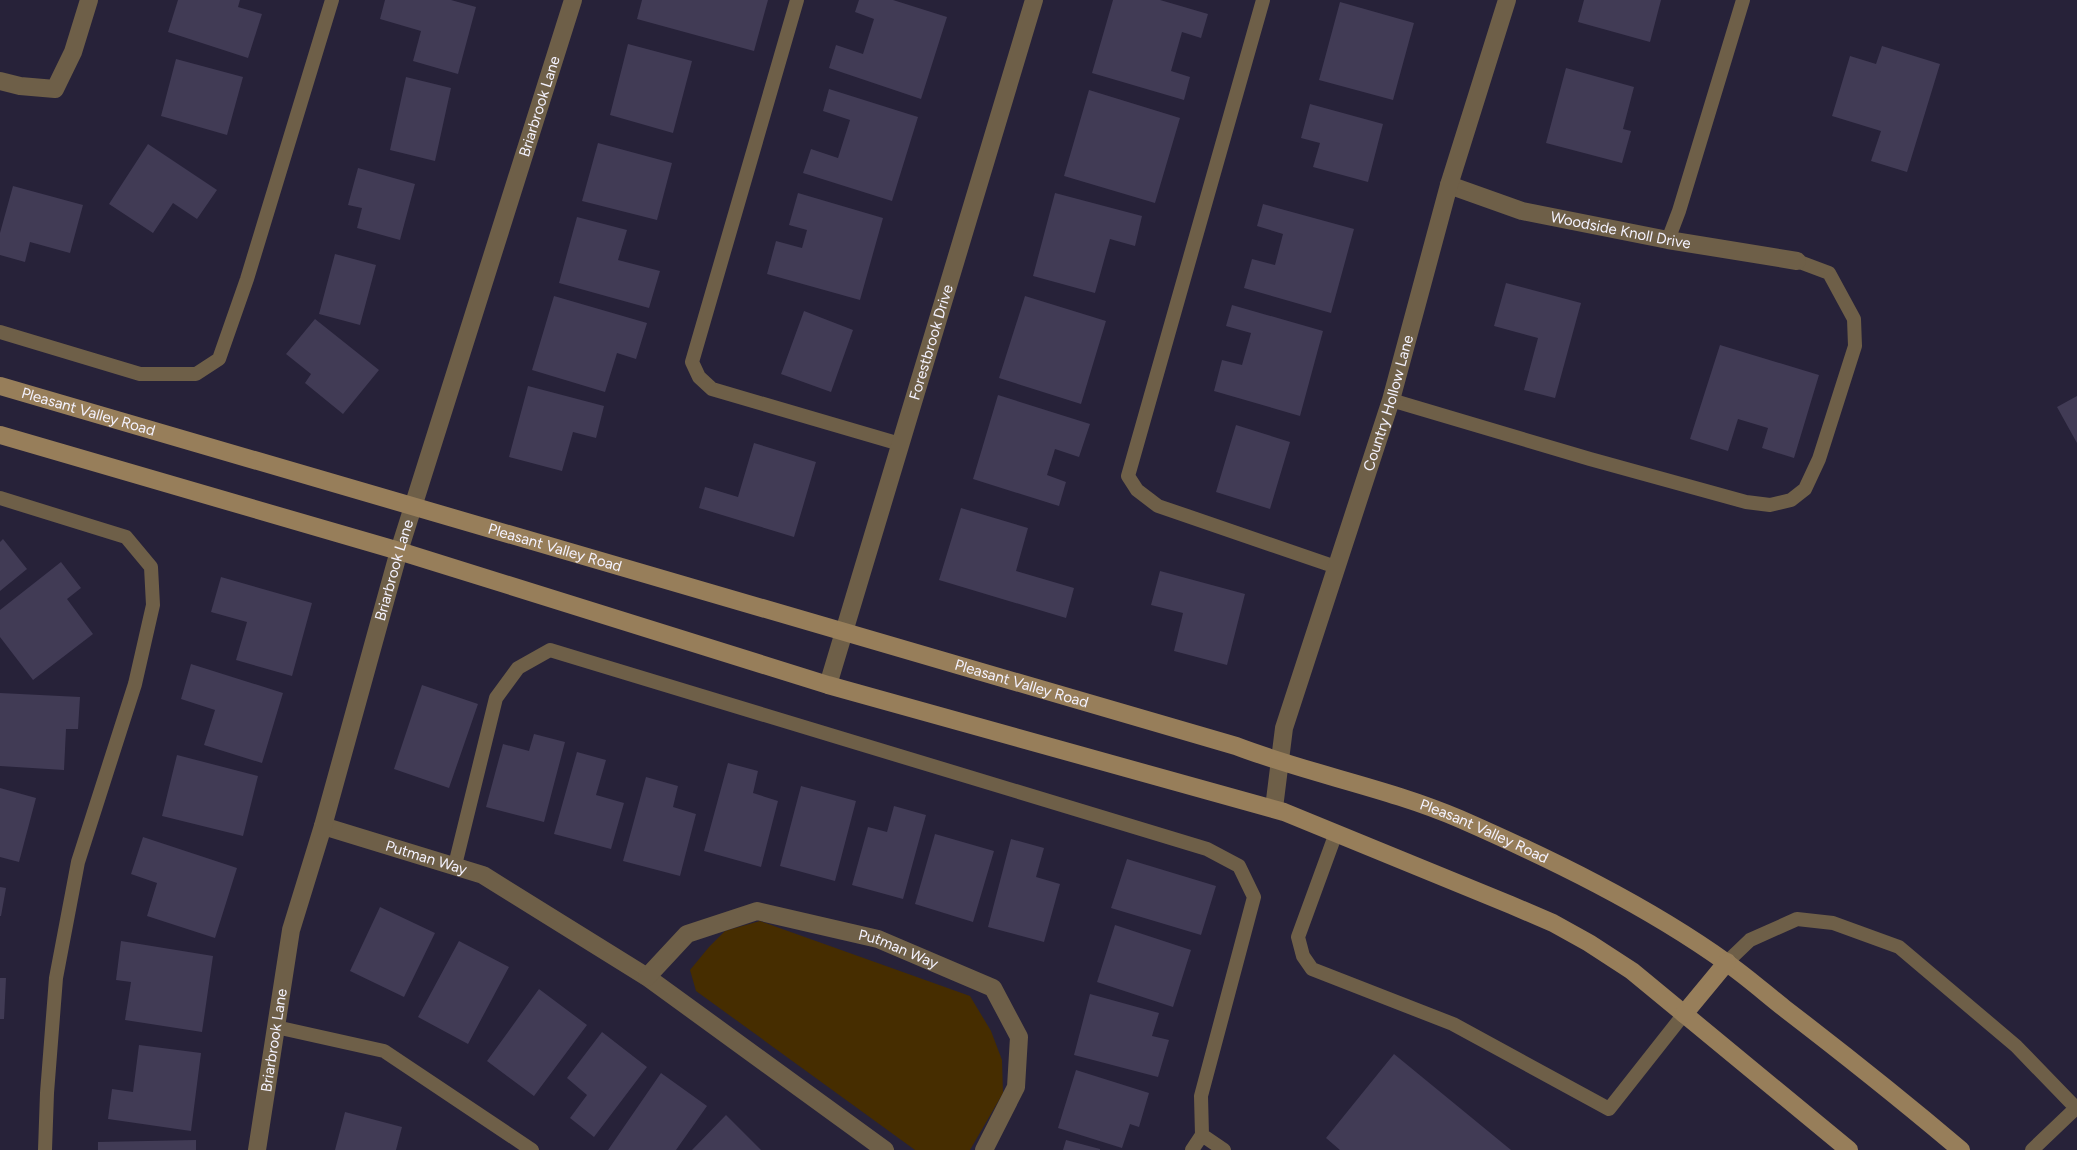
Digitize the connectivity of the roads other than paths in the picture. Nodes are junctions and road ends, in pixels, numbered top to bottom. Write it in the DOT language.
graph roads {
  1 [pos="89,0"];
  2 [pos="332,0"];
  3 [pos="573,0"];
  4 [pos="797,0"];
  5 [pos="1034,0"];
  6 [pos="1263,0"];
  7 [pos="1507,0"];
  8 [pos="1743,0"];
  9 [pos="0,81"];
  10 [pos="1449,185"];
  11 [pos="1668,240"];
  12 [pos="1797,261"];
  13 [pos="0,332"];
  14 [pos="0,387"];
  15 [pos="1391,400"];
  16 [pos="0,435"];
  17 [pos="900,444"];
  18 [pos="0,498"];
  19 [pos="413,508"];
  20 [pos="399,551"];
  21 [pos="1336,567"];
  22 [pos="843,632"];
  23 [pos="828,684"];
  24 [pos="1280,762"];
  25 [pos="1274,808"];
  26 [pos="323,826"];
  27 [pos="1336,833"];
  28 [pos="455,865"];
  29 [pos="1727,962"];
  30 [pos="647,976"];
  31 [pos="1684,1014"];
  32 [pos="276,1027"];
  33 [pos="2077,1104"];
  34 [pos="1202,1135"];
  35 [pos="45,1150"];
  36 [pos="257,1150"];
  37 [pos="532,1150"];
  38 [pos="885,1150"];
  39 [pos="984,1150"];
  40 [pos="1192,1150"];
  41 [pos="1224,1150"];
  42 [pos="1849,1150"];
  43 [pos="1960,1150"];
  44 [pos="2032,1150"];
  1 -- 9 [label="street"];
  2 -- 13 [label="lane"];
  3 -- 19 [label="street, Briarbrook Lane"];
  4 -- 17 [label="lane"];
  5 -- 17 [label="street, Forestbrook Drive"];
  6 -- 21 [label="lane"];
  7 -- 10 [label="street, Country Hollow Lane"];
  8 -- 11 [label="lane"];
  10 -- 11 [label="street, Woodside Knoll Drive"];
  10 -- 15 [label="street, Country Hollow Lane"];
  11 -- 12 [label="street, Woodside Knoll Drive"];
  12 -- 15 [label="lane"];
  14 -- 19 [label="main road, Pleasant Valley Road"];
  15 -- 21 [label="street, Country Hollow Lane"];
  16 -- 20 [label="main road"];
  17 -- 22 [label="street, Forestbrook Drive"];
  18 -- 35 [label="lane"];
  19 -- 20 [label="street, Briarbrook Lane"];
  19 -- 22 [label="main road, Pleasant Valley Road"];
  20 -- 23 [label="main road"];
  20 -- 26 [label="street, Briarbrook Lane"];
  21 -- 24 [label="street, Country Hollow Lane"];
  22 -- 23 [label="street, Forestbrook Drive"];
  22 -- 24 [label="main road, Pleasant Valley Road"];
  23 -- 25 [label="main road"];
  24 -- 25 [label="street, Country Hollow Lane"];
  24 -- 29 [label="main road, Pleasant Valley Road"];
  25 -- 27 [label="main road"];
  26 -- 28 [label="street, Putman Way"];
  26 -- 32 [label="street, Briarbrook Lane"];
  27 -- 31 [label="main road"];
  27 -- 31 [label="lane"];
  28 -- 30 [label="street, Putman Way"];
  28 -- 34 [label="lane"];
  29 -- 31 [label="main road"];
  29 -- 33 [label="lane"];
  29 -- 43 [label="main road, Pleasant Valley Road"];
  30 -- 38 [label="street, Putman Way"];
  30 -- 39 [label="street, Putman Way"];
  31 -- 42 [label="main road"];
  32 -- 36 [label="street, Briarbrook Lane"];
  32 -- 37 [label="lane"];
  33 -- 44 [label="lane"];
  34 -- 40 [label="lane"];
  34 -- 41 [label="lane"];
}
